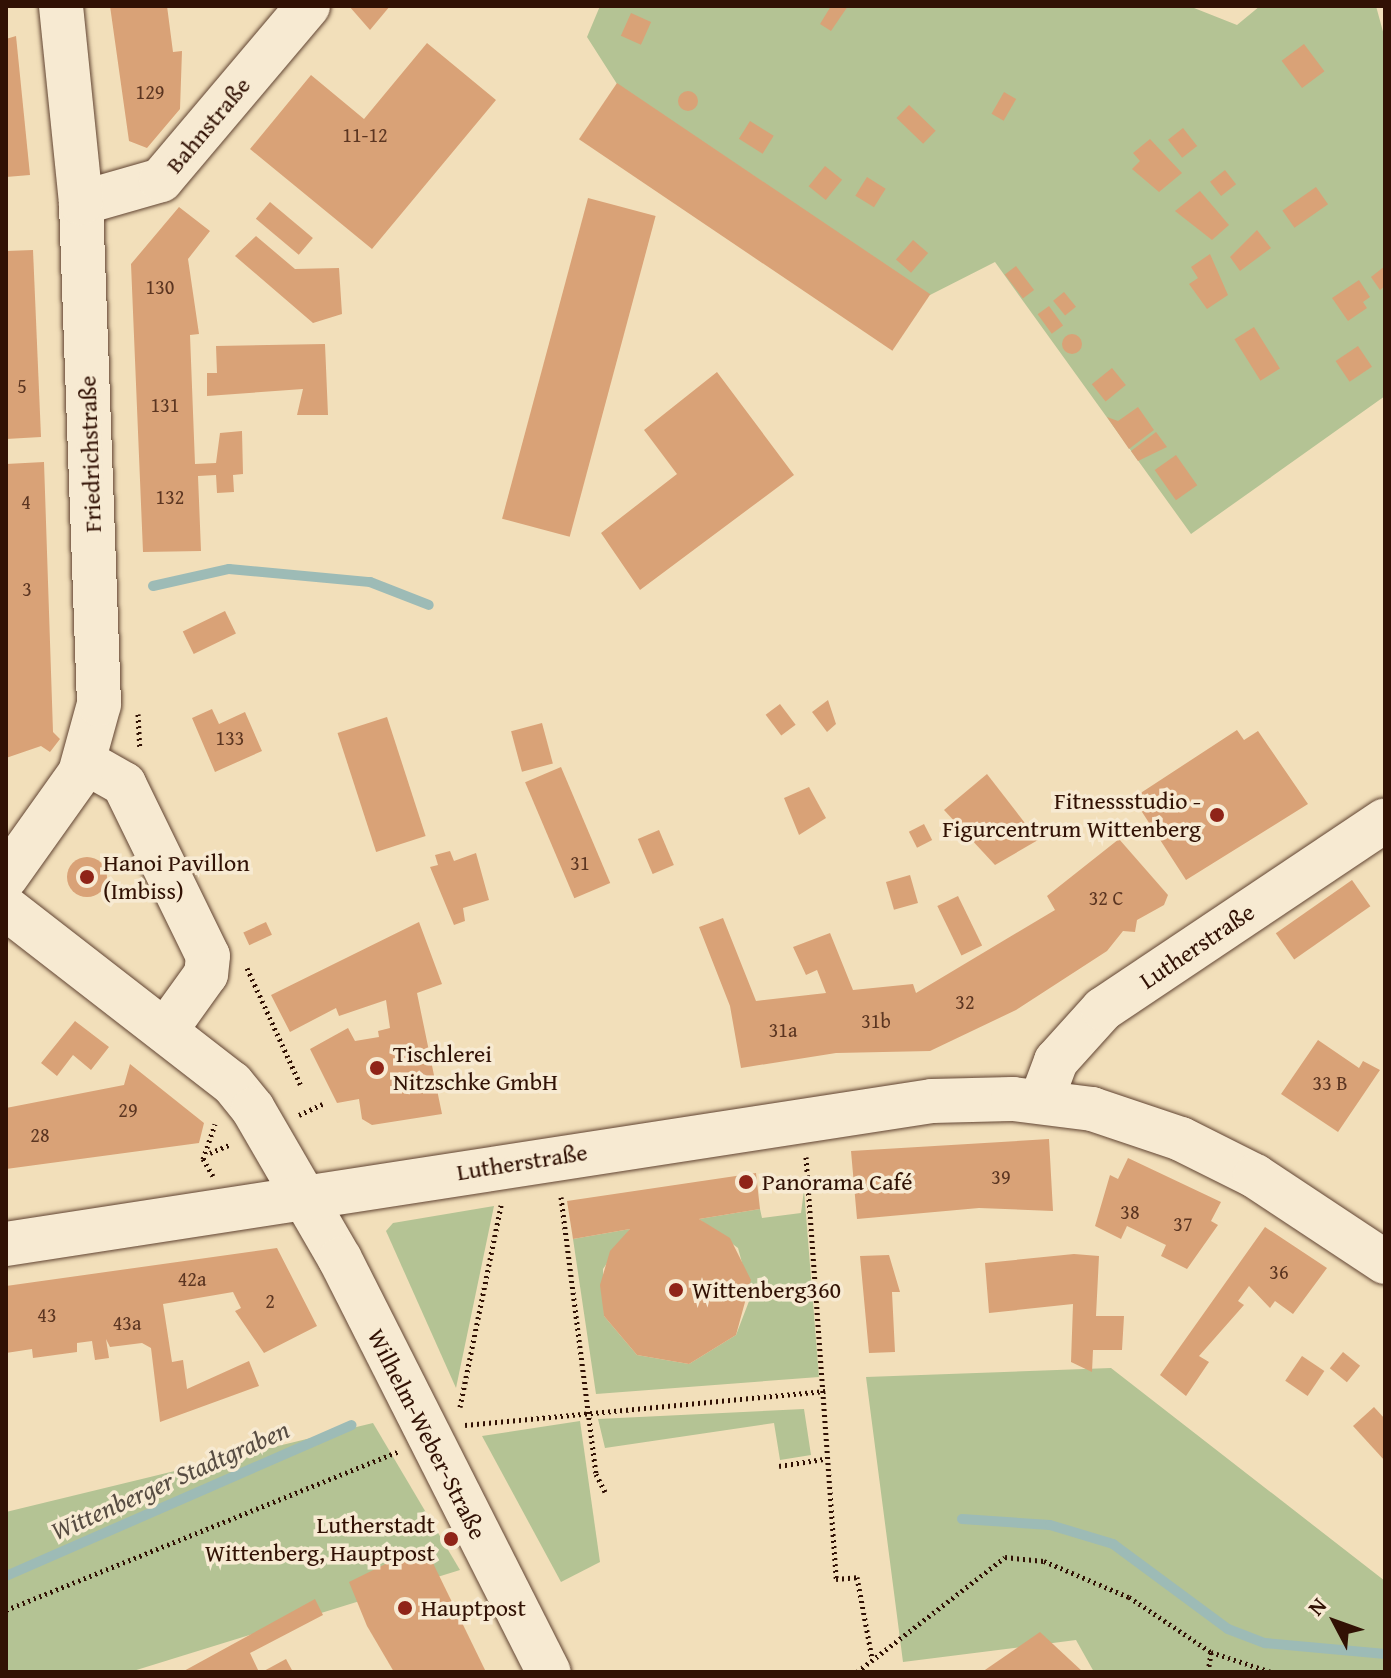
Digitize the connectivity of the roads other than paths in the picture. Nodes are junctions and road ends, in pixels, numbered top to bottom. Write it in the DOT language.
graph roads {
  1 [pos="61,6"];
  2 [pos="308,6"];
  3 [pos="81,203"];
  4 [pos="85,762"];
  5 [pos="1385,820"];
  6 [pos="6,877"];
  7 [pos="6,908"];
  8 [pos="165,1031"];
  9 [pos="1041,1101"];
  10 [pos="306,1195"];
  11 [pos="6,1244"];
  12 [pos="1385,1262"];
  13 [pos="549,1672"];
  1 -- 3 [label="street, Friedrichstraße"];
  2 -- 3 [label="street, Bahnstraße"];
  3 -- 4 [label="street, Friedrichstraße"];
  4 -- 6 [label="street, Friedrichstraße"];
  4 -- 8 [label="street"];
  5 -- 9 [label="street, Lutherstraße"];
  7 -- 8 [label="street"];
  8 -- 10 [label="street"];
  9 -- 10 [label="street, Lutherstraße"];
  9 -- 12 [label="street, Lutherstraße"];
  10 -- 11 [label="street, Lutherstraße"];
  10 -- 13 [label="street, Wilhelm-Weber-Straße"];
}
